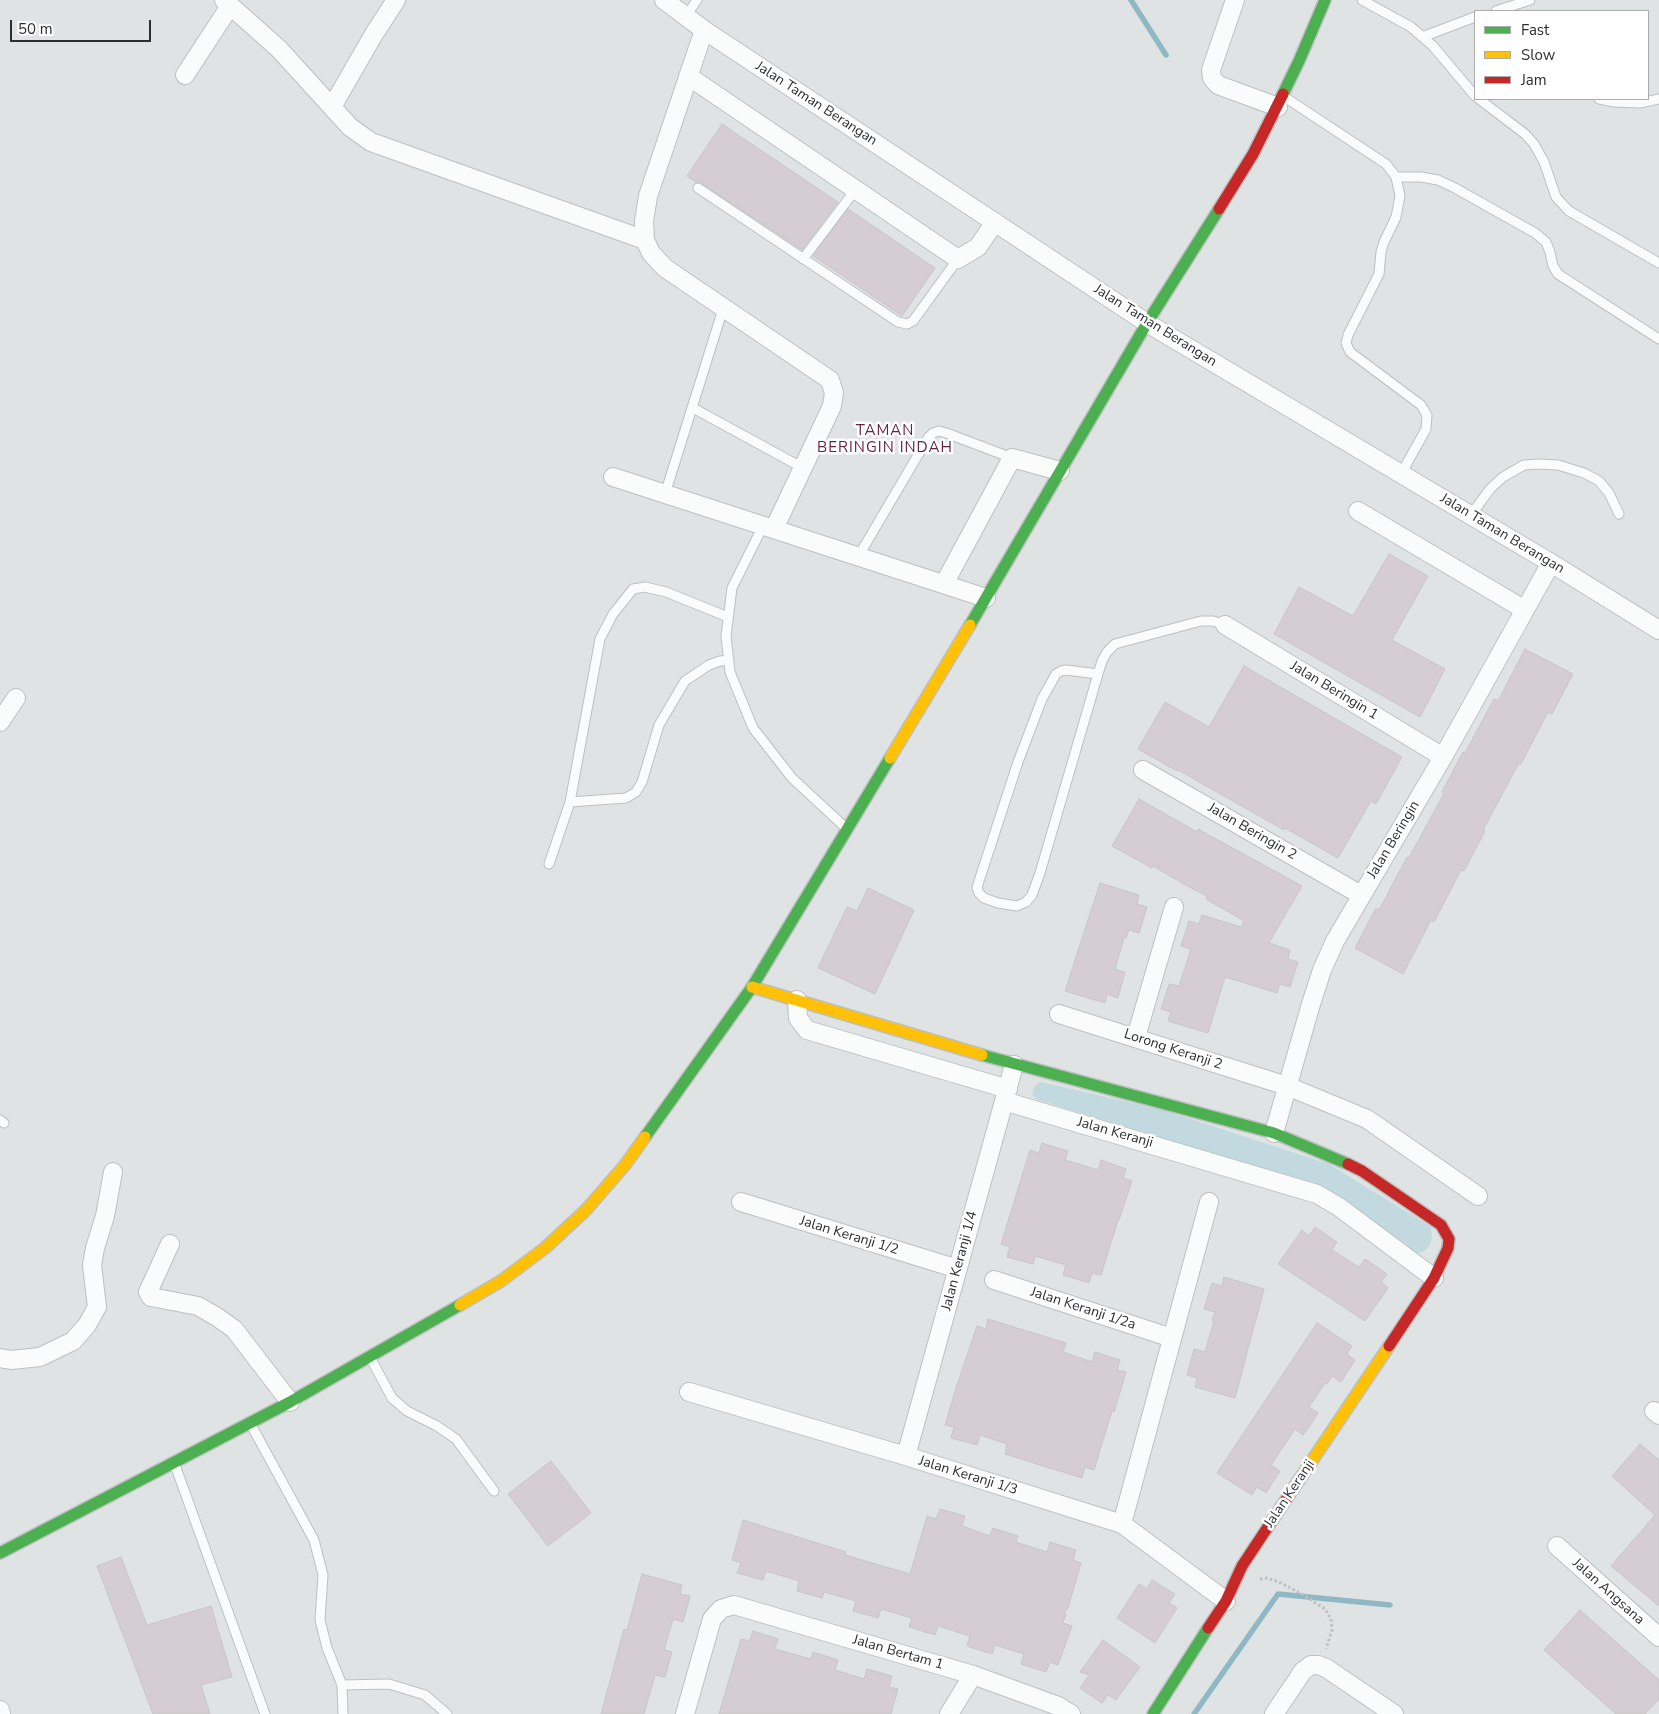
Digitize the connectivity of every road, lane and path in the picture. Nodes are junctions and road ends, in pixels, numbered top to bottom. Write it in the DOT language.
graph roads {
  1 [pos="396,0"];
  2 [pos="664,0"];
  3 [pos="697,0"];
  4 [pos="1235,0"];
  5 [pos="1325,0"];
  6 [pos="1362,0"];
  7 [pos="1530,0"];
  8 [pos="227,3"];
  9 [pos="1503,10"];
  10 [pos="686,16"];
  11 [pos="1474,17"];
  12 [pos="704,30"];
  13 [pos="1422,37"];
  14 [pos="185,75"];
  15 [pos="688,76"];
  16 [pos="1474,95"];
  17 [pos="1480,100"];
  18 [pos="1604,100"];
  19 [pos="1659,100"];
  20 [pos="1280,101"];
  21 [pos="332,107"];
  22 [pos="1396,177"];
  23 [pos="698,188"];
  24 [pos="856,189"];
  25 [pos="996,222"];
  26 [pos="645,240"];
  27 [pos="803,259"];
  28 [pos="958,259"];
  29 [pos="1659,263"];
  30 [pos="723,309"];
  31 [pos="1147,323"];
  32 [pos="1659,339"];
  33 [pos="693,408"];
  34 [pos="1012,458"];
  35 [pos="803,468"];
  36 [pos="1060,471"];
  37 [pos="1401,474"];
  38 [pos="613,477"];
  39 [pos="665,494"];
  40 [pos="1358,511"];
  41 [pos="1620,514"];
  42 [pos="1471,515"];
  43 [pos="768,528"];
  44 [pos="858,556"];
  45 [pos="1551,563"];
  46 [pos="944,584"];
  47 [pos="986,598"];
  48 [pos="1525,610"];
  49 [pos="728,617"];
  50 [pos="1225,625"];
  51 [pos="1659,630"];
  52 [pos="729,660"];
  53 [pos="1098,674"];
  54 [pos="16,698"];
  55 [pos="0,722"];
  56 [pos="1443,757"];
  57 [pos="1143,770"];
  58 [pos="570,802"];
  59 [pos="847,829"];
  60 [pos="549,864"];
  61 [pos="1362,895"];
  62 [pos="1174,907"];
  63 [pos="752,986"];
  64 [pos="797,1000"];
  65 [pos="1059,1014"];
  66 [pos="1136,1037"];
  67 [pos="1014,1065"];
  68 [pos="1287,1086"];
  69 [pos="1006,1095"];
  70 [pos="1274,1133"];
  71 [pos="113,1172"];
  72 [pos="1478,1196"];
  73 [pos="741,1202"];
  74 [pos="1209,1202"];
  75 [pos="170,1244"];
  76 [pos="958,1269"];
  77 [pos="1434,1278"];
  78 [pos="994,1280"];
  79 [pos="1172,1338"];
  80 [pos="370,1356"];
  81 [pos="0,1358"];
  82 [pos="689,1392"];
  83 [pos="290,1402"];
  84 [pos="250,1423"];
  85 [pos="906,1456"];
  86 [pos="174,1463"];
  87 [pos="494,1491"];
  88 [pos="1122,1524"];
  89 [pos="1557,1546"];
  90 [pos="0,1553"];
  91 [pos="1229,1595"];
  92 [pos="1659,1638"];
  93 [pos="1318,1665"];
  94 [pos="974,1675"];
  95 [pos="342,1685"];
  96 [pos="0,1710"];
  97 [pos="1061,1711"];
  98 [pos="1,1714"];
  99 [pos="265,1714"];
  100 [pos="343,1714"];
  101 [pos="447,1714"];
  102 [pos="685,1714"];
  103 [pos="949,1714"];
  104 [pos="1153,1714"];
  105 [pos="1274,1714"];
  106 [pos="1394,1714"];
  1 -- 21 [label="street"];
  2 -- 10 [label="street, Jalan Taman Berangan"];
  3 -- 10 [label="lane"];
  4 -- 20 [label="street"];
  5 -- 20 [label="street"];
  6 -- 13 [label="lane"];
  7 -- 9 [label="lane"];
  8 -- 14 [label="street"];
  8 -- 21 [label="street"];
  10 -- 12 [label="street, Jalan Taman Berangan"];
  11 -- 13 [label="lane"];
  12 -- 15 [label="street"];
  12 -- 25 [label="street, Jalan Taman Berangan"];
  13 -- 16 [label="lane"];
  15 -- 24 [label="street"];
  15 -- 26 [label="street"];
  17 -- 29 [label="lane"];
  18 -- 19 [label="lane"];
  20 -- 22 [label="lane"];
  20 -- 31 [label="street"];
  21 -- 26 [label="street"];
  22 -- 32 [label="lane"];
  22 -- 37 [label="lane"];
  23 -- 27 [label="lane"];
  24 -- 27 [label="lane"];
  24 -- 28 [label="street"];
  25 -- 28 [label="street"];
  25 -- 31 [label="street, Jalan Taman Berangan"];
  26 -- 30 [label="street"];
  27 -- 28 [label="lane"];
  30 -- 33 [label="lane"];
  30 -- 35 [label="street"];
  31 -- 36 [label="street"];
  31 -- 37 [label="street, Jalan Taman Berangan"];
  33 -- 35 [label="lane"];
  33 -- 39 [label="lane"];
  34 -- 36 [label="street"];
  34 -- 44 [label="lane"];
  34 -- 46 [label="street"];
  35 -- 43 [label="street"];
  36 -- 47 [label="street"];
  37 -- 42 [label="street, Jalan Taman Berangan"];
  38 -- 39 [label="street"];
  39 -- 43 [label="street"];
  40 -- 48 [label="street"];
  41 -- 42 [label="lane"];
  42 -- 45 [label="street, Jalan Taman Berangan"];
  43 -- 44 [label="street"];
  43 -- 49 [label="lane"];
  44 -- 46 [label="street"];
  45 -- 48 [label="street, Jalan Beringin"];
  45 -- 51 [label="street, Jalan Taman Berangan"];
  46 -- 47 [label="street"];
  47 -- 59 [label="street"];
  48 -- 56 [label="street, Jalan Beringin"];
  49 -- 52 [label="lane"];
  49 -- 58 [label="lane"];
  50 -- 53 [label="lane"];
  50 -- 56 [label="street, Jalan Beringin 1"];
  52 -- 58 [label="lane"];
  52 -- 59 [label="lane"];
  53 -- 53 [label="lane"];
  54 -- 55 [label="street"];
  56 -- 61 [label="street, Jalan Beringin"];
  57 -- 61 [label="street, Jalan Beringin 2"];
  58 -- 60 [label="lane"];
  59 -- 63 [label="street"];
  61 -- 68 [label="street, Jalan Beringin"];
  62 -- 66 [label="street"];
  63 -- 64 [label="street"];
  63 -- 80 [label="street"];
  64 -- 67 [label="street"];
  64 -- 69 [label="street, Jalan Keranji"];
  65 -- 66 [label="street, Lorong Keranji 2"];
  66 -- 68 [label="street, Lorong Keranji 2"];
  67 -- 69 [label="street, Jalan Keranji 1/4"];
  67 -- 70 [label="street"];
  68 -- 70 [label="street, Jalan Beringin"];
  68 -- 72 [label="street, Lorong Keranji 2"];
  69 -- 76 [label="street, Jalan Keranji 1/4"];
  69 -- 77 [label="street, Jalan Keranji"];
  70 -- 77 [label="street, Jalan Keranji"];
  71 -- 81 [label="street"];
  73 -- 76 [label="street, Jalan Keranji 1/2"];
  74 -- 79 [label="street"];
  75 -- 83 [label="street"];
  76 -- 85 [label="street, Jalan Keranji 1/4"];
  77 -- 91 [label="street, Jalan Keranji"];
  78 -- 79 [label="street, Jalan Keranji 1/2a"];
  79 -- 88 [label="street"];
  80 -- 83 [label="street"];
  80 -- 87 [label="lane"];
  82 -- 85 [label="street, Jalan Keranji 1/3"];
  83 -- 84 [label="street"];
  84 -- 86 [label="street"];
  84 -- 95 [label="lane"];
  85 -- 88 [label="street, Jalan Keranji 1/3"];
  86 -- 90 [label="street"];
  86 -- 99 [label="lane"];
  88 -- 91 [label="street, Jalan Keranji 1/3"];
  89 -- 92 [label="street, Jalan Angsana"];
  91 -- 93 [label="path"];
  91 -- 104 [label="street, Jalan Keranji"];
  93 -- 105 [label="street"];
  93 -- 106 [label="street"];
  94 -- 97 [label="street, Jalan Bertam 1"];
  94 -- 102 [label="street, Jalan Bertam 1"];
  94 -- 103 [label="street"];
  95 -- 100 [label="lane"];
  95 -- 101 [label="lane"];
  96 -- 98 [label="street"];
}
